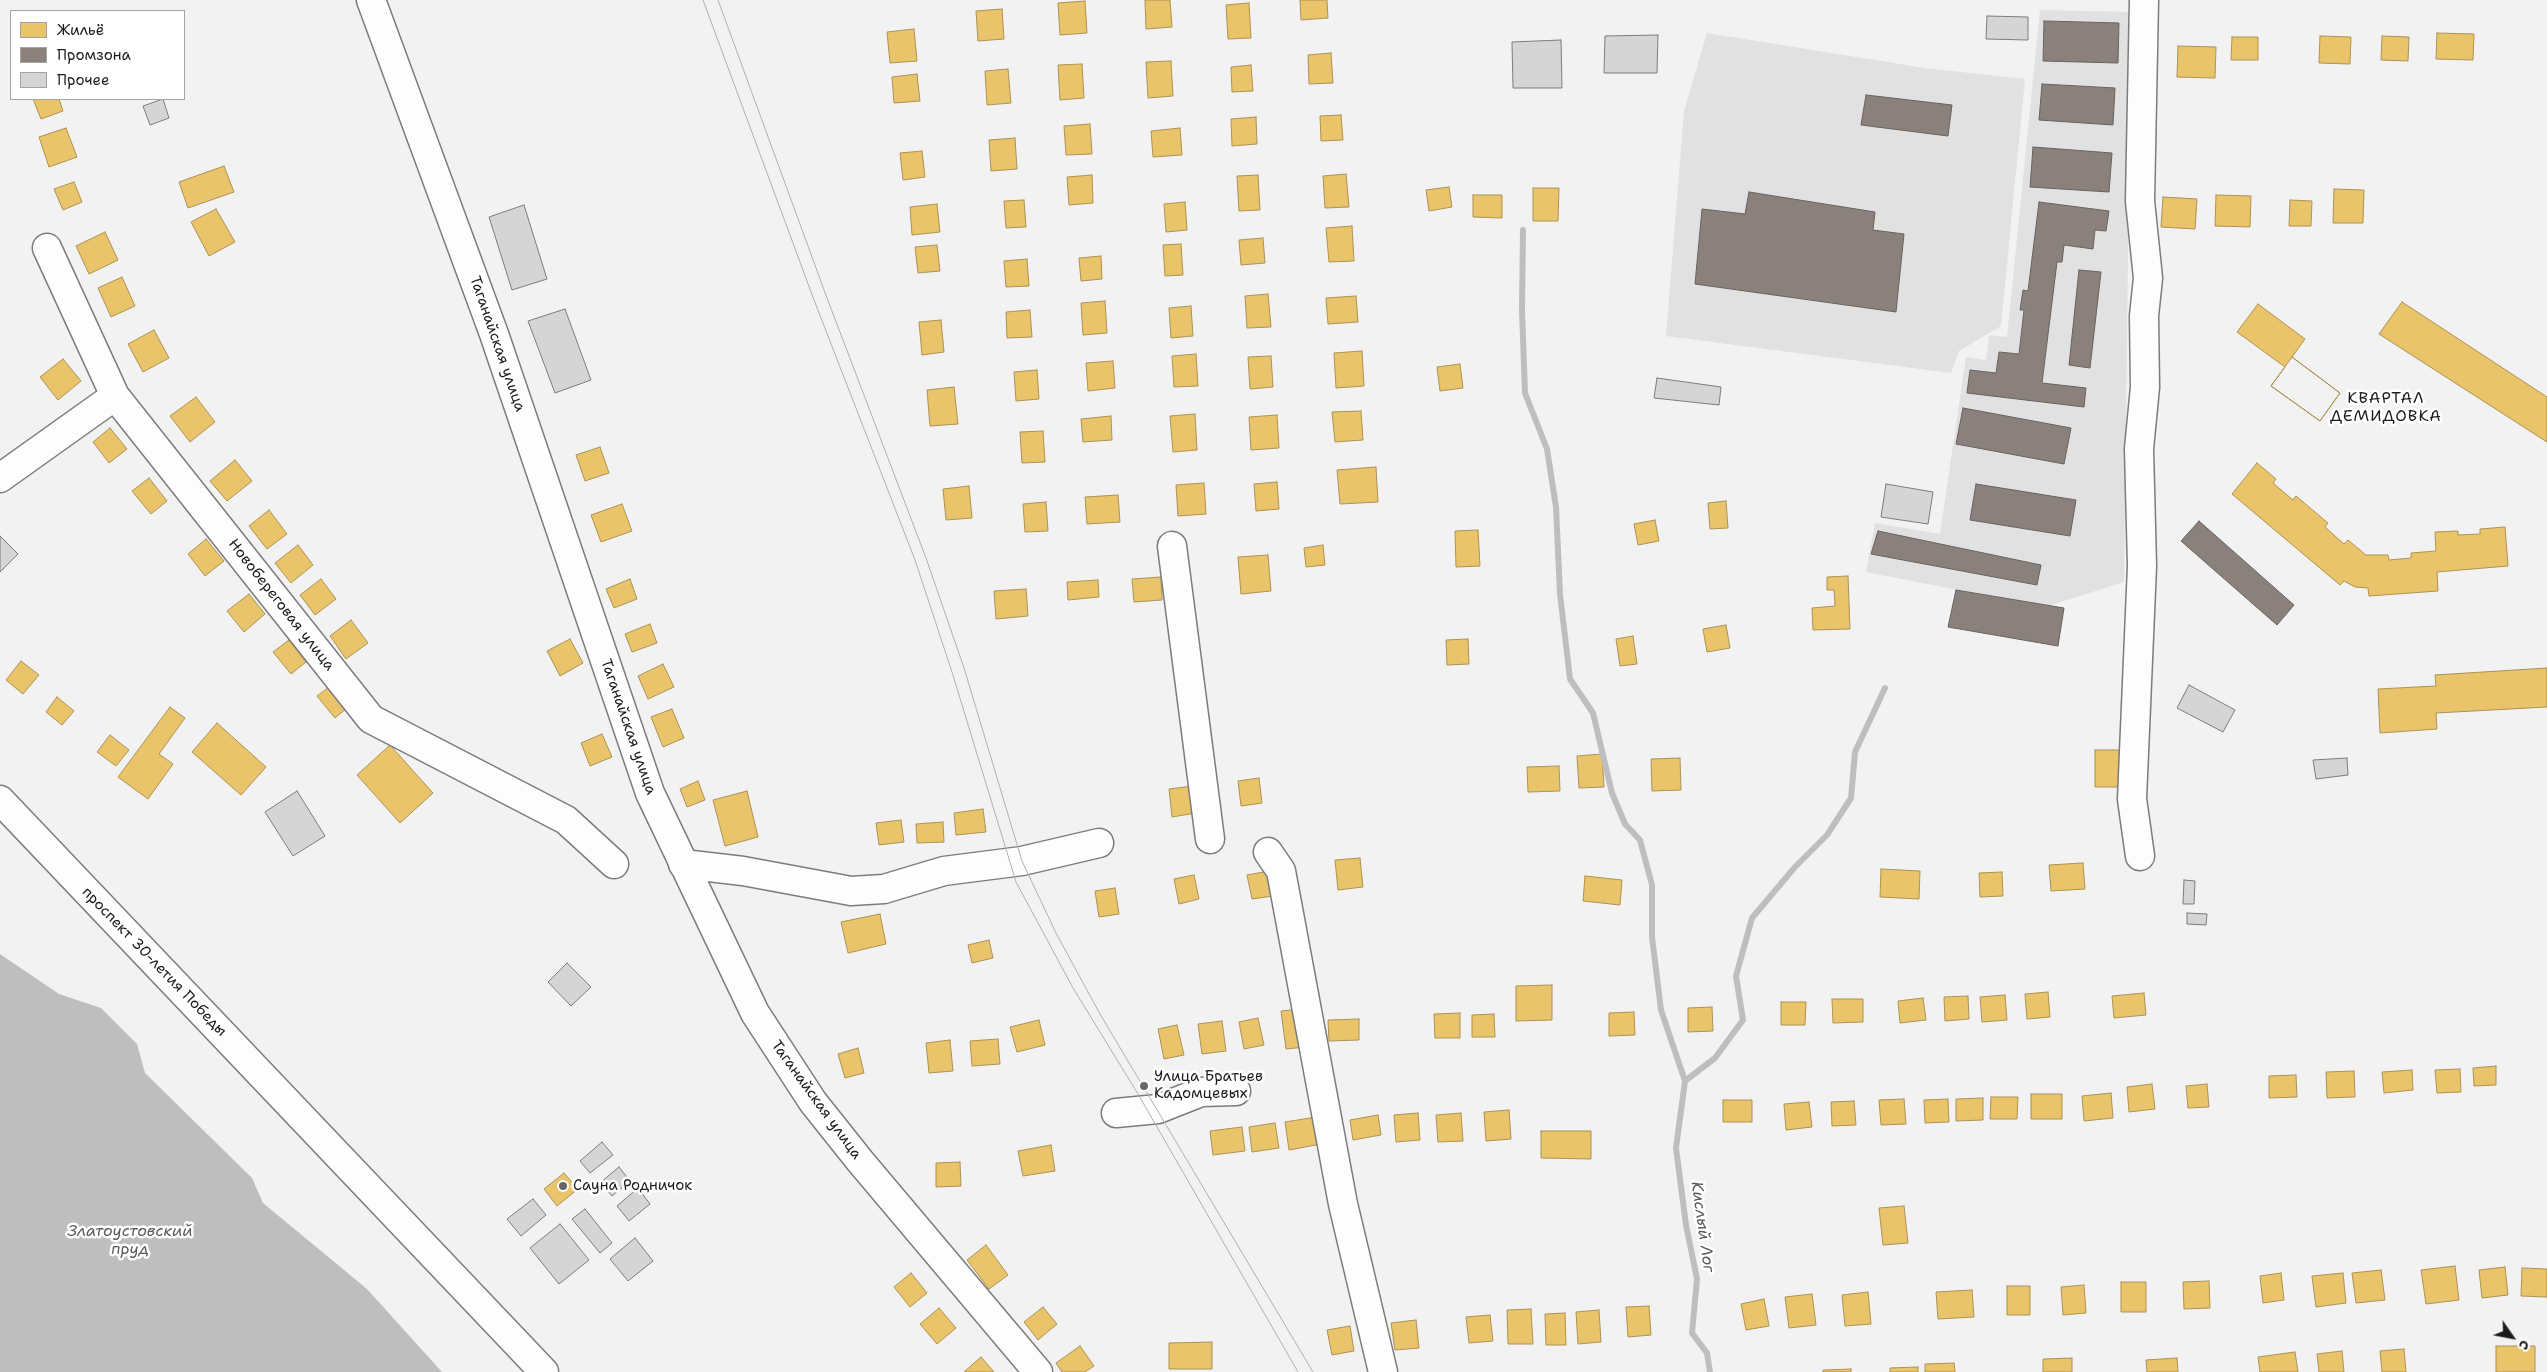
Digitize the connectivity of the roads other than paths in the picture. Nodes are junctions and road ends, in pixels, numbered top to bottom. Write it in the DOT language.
graph roads {
  1 [pos="370,0"];
  2 [pos="2144,0"];
  3 [pos="47,248"];
  4 [pos="115,396"];
  5 [pos="0,478"];
  6 [pos="1172,546"];
  7 [pos="0,800"];
  8 [pos="1210,839"];
  9 [pos="1099,843"];
  10 [pos="1268,852"];
  11 [pos="2140,856"];
  12 [pos="614,864"];
  13 [pos="683,864"];
  14 [pos="1236,1092"];
  15 [pos="1116,1113"];
  16 [pos="544,1372"];
  17 [pos="1038,1372"];
  18 [pos="1383,1372"];
  1 -- 13 [label="street, Таганайская улица"];
  2 -- 11 [label="street"];
  3 -- 4 [label="street, Новобереговая улица"];
  4 -- 5 [label="street"];
  4 -- 12 [label="street, Новобереговая улица"];
  6 -- 8 [label="street"];
  7 -- 16 [label="street, проспект 30-летия Победы"];
  9 -- 13 [label="street"];
  10 -- 18 [label="street"];
  13 -- 17 [label="street, Таганайская улица"];
  14 -- 15 [label="street"];
}
